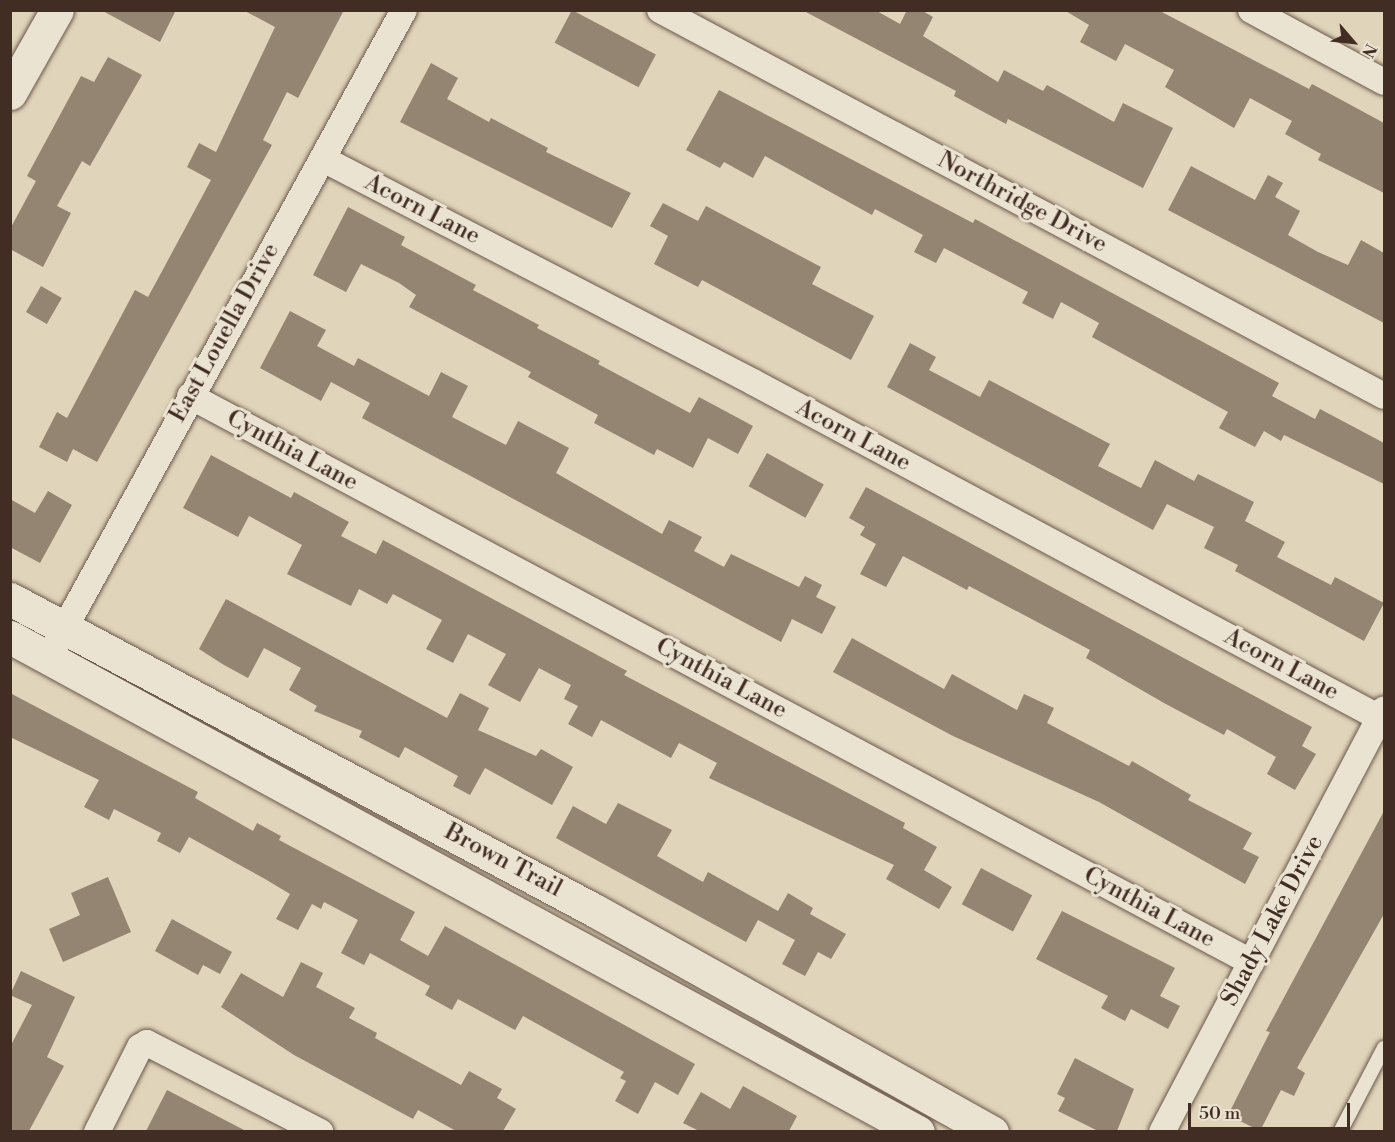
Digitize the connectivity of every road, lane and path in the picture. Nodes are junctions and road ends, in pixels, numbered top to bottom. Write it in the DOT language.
graph roads {
  1 [pos="57,10"];
  2 [pos="404,10"];
  3 [pos="660,10"];
  4 [pos="1251,10"];
  5 [pos="1384,82"];
  6 [pos="10,93"];
  7 [pos="323,159"];
  8 [pos="190,396"];
  9 [pos="1384,396"];
  10 [pos="10,599"];
  11 [pos="65,627"];
  12 [pos="10,637"];
  13 [pos="49,658"];
  14 [pos="1382,714"];
  15 [pos="594,910"];
  16 [pos="576,945"];
  17 [pos="1251,962"];
  18 [pos="1384,1048"];
  19 [pos="97,1131"];
  20 [pos="320,1131"];
  21 [pos="918,1131"];
  22 [pos="992,1131"];
  23 [pos="1162,1131"];
  24 [pos="1340,1131"];
  1 -- 6 [label="street"];
  2 -- 7 [label="street, East Louella Drive"];
  3 -- 9 [label="street, Northridge Drive"];
  4 -- 5 [label="street"];
  7 -- 8 [label="street, East Louella Drive"];
  7 -- 14 [label="street, Acorn Lane"];
  8 -- 11 [label="street, East Louella Drive"];
  8 -- 17 [label="street, Cynthia Lane"];
  10 -- 11 [label="street, Brown Trail"];
  11 -- 13 [label="street, East Louella Drive"];
  11 -- 15 [label="street, Brown Trail"];
  12 -- 13 [label="street, Brown Trail"];
  13 -- 16 [label="street, Brown Trail"];
  14 -- 17 [label="street, Shady Lake Drive"];
  15 -- 16 [label="street"];
  15 -- 22 [label="street, Brown Trail"];
  16 -- 21 [label="street, Brown Trail"];
  17 -- 23 [label="street, Shady Lake Drive"];
  18 -- 24 [label="lane"];
  19 -- 20 [label="street"];
}
